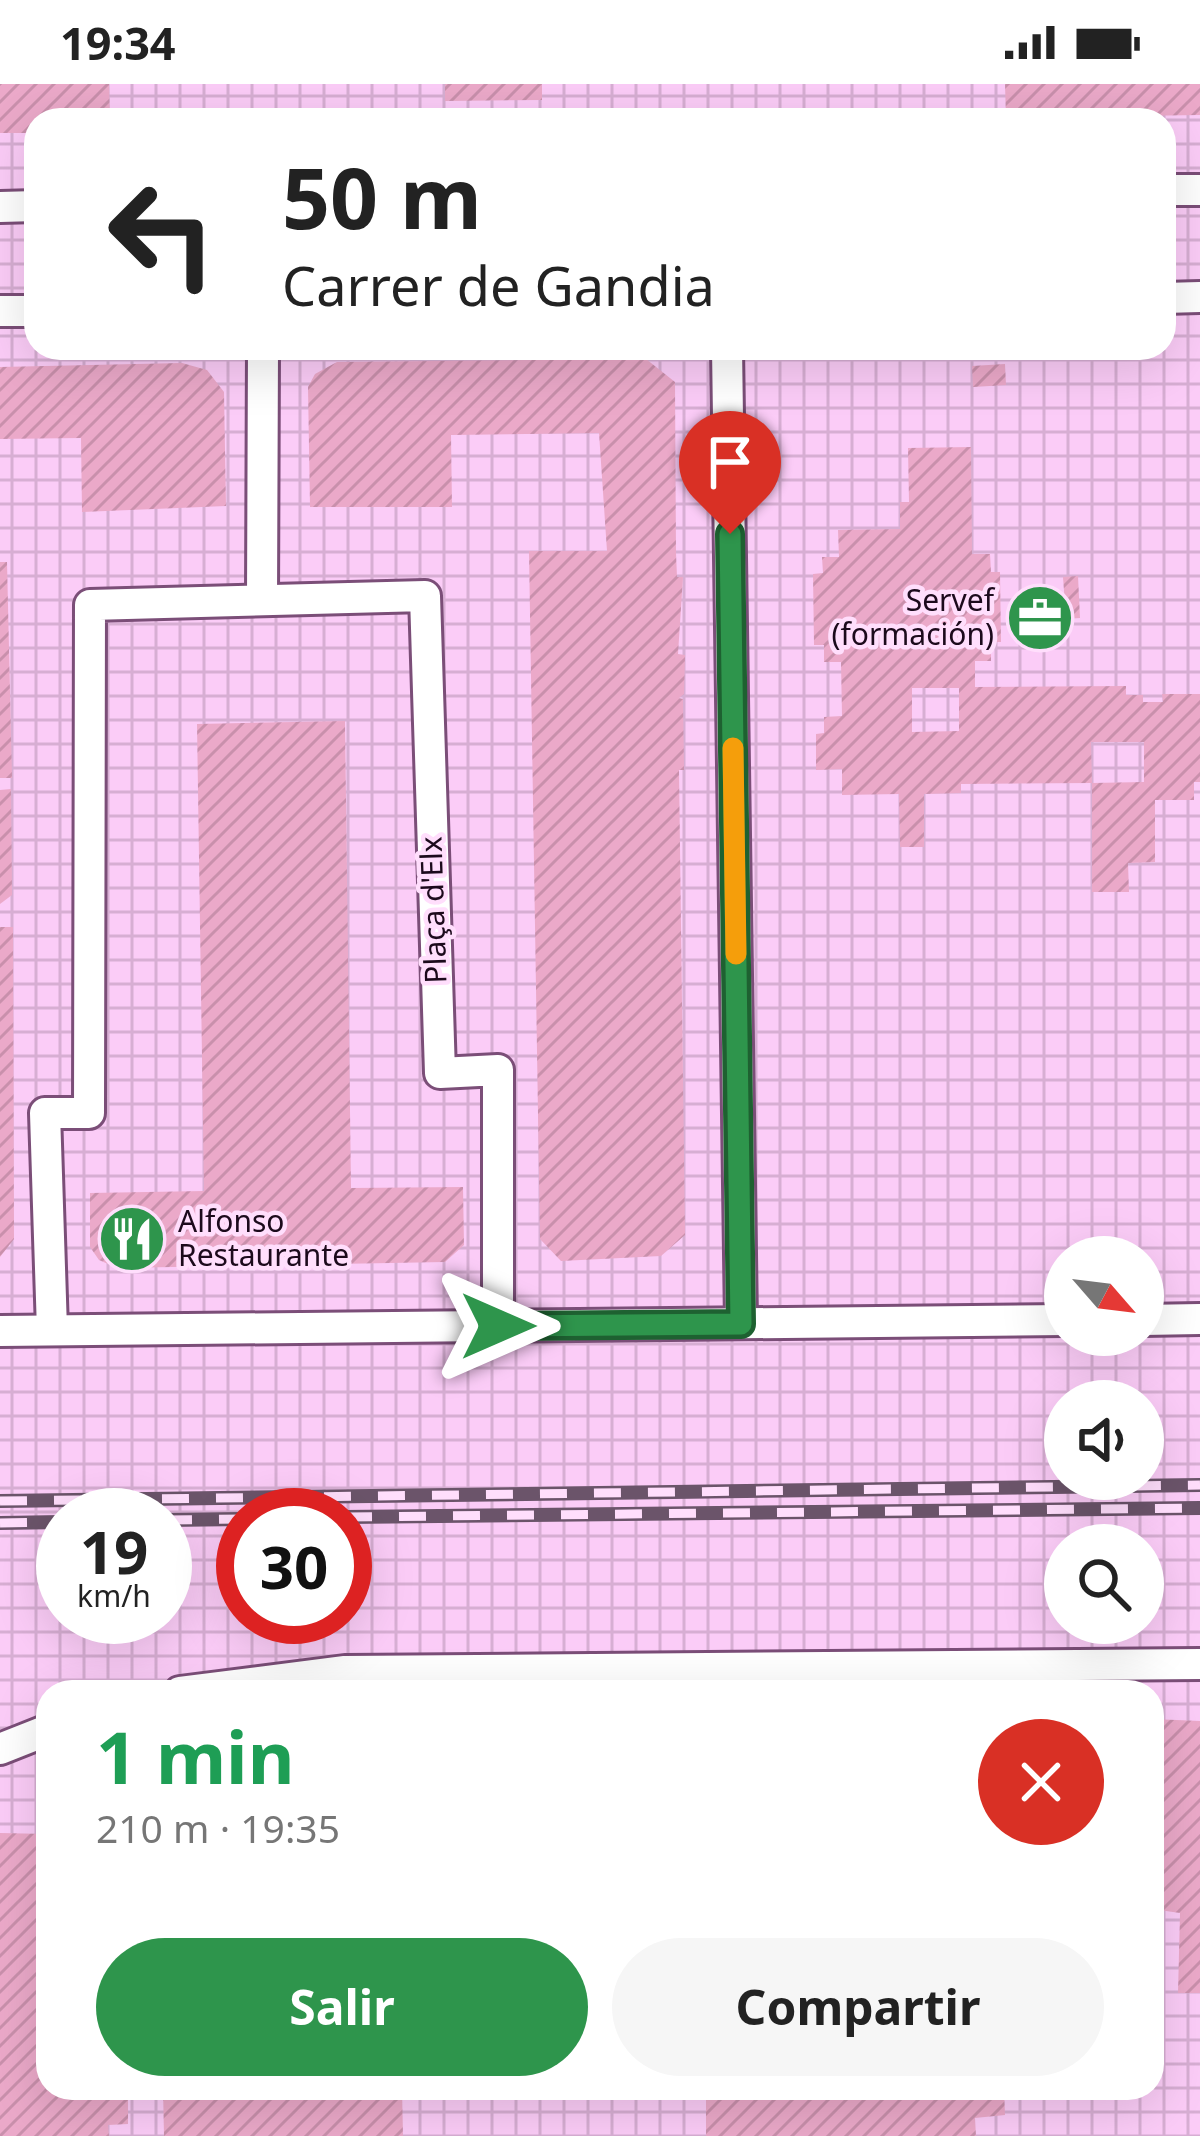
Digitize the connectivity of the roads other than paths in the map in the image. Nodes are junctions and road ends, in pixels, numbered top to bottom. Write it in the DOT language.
graph roads {
  1 [pos="263,360"];
  2 [pos="728,360"];
  3 [pos="262,600"];
  4 [pos="1200,1319"];
  5 [pos="1044,1320"];
  6 [pos="1164,1320"];
  7 [pos="741,1324"];
  8 [pos="498,1326"];
  9 [pos="0,1330"];
  10 [pos="52,1330"];
  11 [pos="1200,1664"];
  12 [pos="270,1680"];
  13 [pos="36,1735"];
  14 [pos="0,1749"];
  1 -- 3 [label="street"];
  2 -- 7 [label="street"];
  3 -- 8 [label="street, Plaça d'Elx"];
  3 -- 10 [label="street, Plaça d'Elx"];
  4 -- 6 [label="street"];
  5 -- 7 [label="street"];
  7 -- 8 [label="street"];
  8 -- 10 [label="street"];
  9 -- 10 [label="street"];
  11 -- 12 [label="street"];
  13 -- 14 [label="street"];
}
